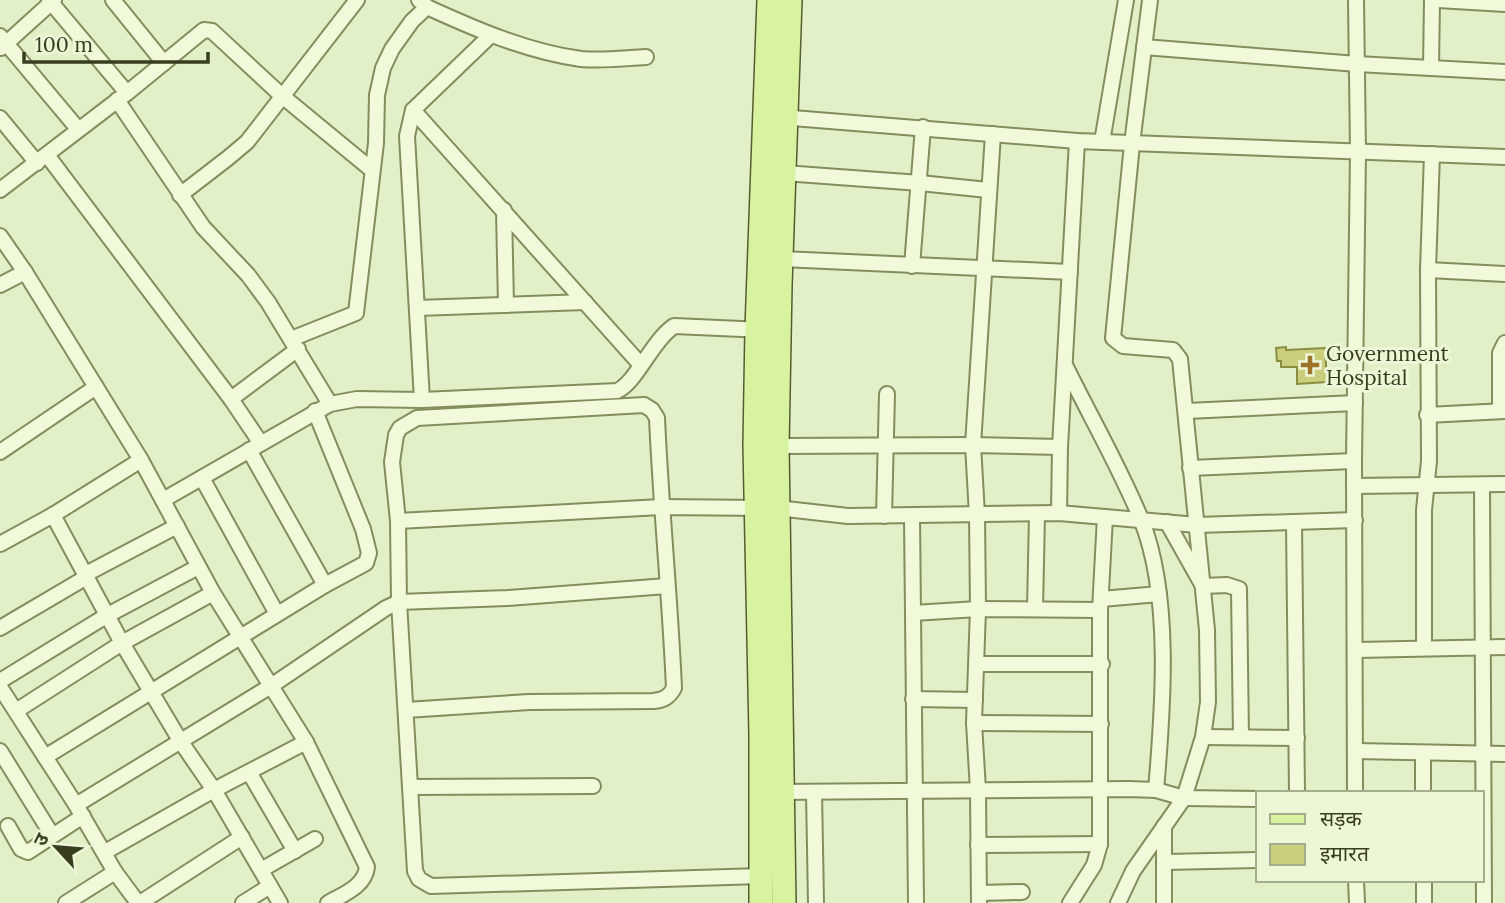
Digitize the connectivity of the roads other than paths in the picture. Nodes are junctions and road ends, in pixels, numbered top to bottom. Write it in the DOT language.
graph roads {
  1 [pos="113,0"];
  2 [pos="357,0"];
  3 [pos="769,0"];
  4 [pos="790,0"];
  5 [pos="1126,0"];
  6 [pos="1150,0"];
  7 [pos="1356,0"];
  8 [pos="1432,0"];
  9 [pos="1438,0"];
  10 [pos="51,1"];
  11 [pos="423,4"];
  12 [pos="1505,4"];
  13 [pos="491,35"];
  14 [pos="2,43"];
  15 [pos="1144,47"];
  16 [pos="646,57"];
  17 [pos="163,63"];
  18 [pos="1357,64"];
  19 [pos="1431,68"];
  20 [pos="1505,72"];
  21 [pos="281,95"];
  22 [pos="122,97"];
  23 [pos="413,110"];
  24 [pos="775,116"];
  25 [pos="0,118"];
  26 [pos="923,127"];
  27 [pos="78,129"];
  28 [pos="993,134"];
  29 [pos="1077,142"];
  30 [pos="1117,143"];
  31 [pos="1358,152"];
  32 [pos="1432,155"];
  33 [pos="1505,157"];
  34 [pos="42,159"];
  35 [pos="372,170"];
  36 [pos="784,173"];
  37 [pos="920,183"];
  38 [pos="0,190"];
  39 [pos="989,190"];
  40 [pos="180,195"];
  41 [pos="504,210"];
  42 [pos="0,236"];
  43 [pos="782,259"];
  44 [pos="912,266"];
  45 [pos="985,268"];
  46 [pos="1428,270"];
  47 [pos="25,272"];
  48 [pos="1070,272"];
  49 [pos="1505,274"];
  50 [pos="0,285"];
  51 [pos="585,302"];
  52 [pos="506,305"];
  53 [pos="417,308"];
  54 [pos="768,330"];
  55 [pos="1505,343"];
  56 [pos="294,344"];
  57 [pos="640,364"];
  58 [pos="1065,365"];
  59 [pos="96,387"];
  60 [pos="887,394"];
  61 [pos="231,399"];
  62 [pos="422,400"];
  63 [pos="1355,403"];
  64 [pos="330,404"];
  65 [pos="315,411"];
  66 [pos="1186,411"];
  67 [pos="1502,411"];
  68 [pos="1427,415"];
  69 [pos="972,445"];
  70 [pos="255,446"];
  71 [pos="777,446"];
  72 [pos="884,446"];
  73 [pos="1060,447"];
  74 [pos="0,452"];
  75 [pos="141,460"];
  76 [pos="1354,461"];
  77 [pos="1190,468"];
  78 [pos="202,478"];
  79 [pos="1505,484"];
  80 [pos="1354,486"];
  81 [pos="1427,486"];
  82 [pos="1482,486"];
  83 [pos="163,500"];
  84 [pos="661,507"];
  85 [pos="766,508"];
  86 [pos="1059,513"];
  87 [pos="1037,514"];
  88 [pos="54,515"];
  89 [pos="977,515"];
  90 [pos="884,516"];
  91 [pos="912,517"];
  92 [pos="1105,517"];
  93 [pos="1355,520"];
  94 [pos="398,521"];
  95 [pos="1154,521"];
  96 [pos="1294,524"];
  97 [pos="1197,525"];
  98 [pos="177,526"];
  99 [pos="0,544"];
  100 [pos="198,567"];
  101 [pos="84,576"];
  102 [pos="326,585"];
  103 [pos="667,586"];
  104 [pos="1203,586"];
  105 [pos="214,593"];
  106 [pos="1159,594"];
  107 [pos="399,601"];
  108 [pos="1101,604"];
  109 [pos="978,609"];
  110 [pos="1035,609"];
  111 [pos="913,613"];
  112 [pos="277,614"];
  113 [pos="106,616"];
  114 [pos="0,628"];
  115 [pos="241,638"];
  116 [pos="122,643"];
  117 [pos="1505,647"];
  118 [pos="1424,648"];
  119 [pos="1484,648"];
  120 [pos="1356,650"];
  121 [pos="976,664"];
  122 [pos="1102,664"];
  123 [pos="271,686"];
  124 [pos="1,688"];
  125 [pos="152,692"];
  126 [pos="913,699"];
  127 [pos="975,700"];
  128 [pos="406,710"];
  129 [pos="16,711"];
  130 [pos="974,723"];
  131 [pos="1101,724"];
  132 [pos="1203,737"];
  133 [pos="1241,737"];
  134 [pos="1297,738"];
  135 [pos="181,742"];
  136 [pos="306,742"];
  137 [pos="0,751"];
  138 [pos="1356,751"];
  139 [pos="1423,753"];
  140 [pos="1483,754"];
  141 [pos="1505,754"];
  142 [pos="45,757"];
  143 [pos="249,772"];
  144 [pos="593,786"];
  145 [pos="410,788"];
  146 [pos="1099,789"];
  147 [pos="214,790"];
  148 [pos="914,790"];
  149 [pos="978,790"];
  150 [pos="1159,790"];
  151 [pos="1297,791"];
  152 [pos="1355,791"];
  153 [pos="1423,791"];
  154 [pos="1483,791"];
  155 [pos="772,792"];
  156 [pos="814,792"];
  157 [pos="1180,797"];
  158 [pos="1256,799"];
  159 [pos="79,810"];
  160 [pos="8,826"];
  161 [pos="1164,826"];
  162 [pos="52,835"];
  163 [pos="242,837"];
  164 [pos="316,839"];
  165 [pos="1100,844"];
  166 [pos="978,845"];
  167 [pos="295,851"];
  168 [pos="105,852"];
  169 [pos="1256,860"];
  170 [pos="1164,862"];
  171 [pos="261,870"];
  172 [pos="115,872"];
  173 [pos="761,876"];
  174 [pos="1356,882"];
  175 [pos="1424,882"];
  176 [pos="1484,882"];
  177 [pos="270,886"];
  178 [pos="1022,892"];
  179 [pos="979,898"];
  180 [pos="66,903"];
  181 [pos="139,903"];
  182 [pos="243,903"];
  183 [pos="280,903"];
  184 [pos="328,903"];
  185 [pos="761,903"];
  186 [pos="784,903"];
  187 [pos="816,903"];
  188 [pos="916,903"];
  189 [pos="1070,903"];
  190 [pos="1118,903"];
  191 [pos="1164,903"];
  192 [pos="1357,903"];
  193 [pos="1424,903"];
  194 [pos="1484,903"];
  1 -- 17 [label="street"];
  2 -- 21 [label="street"];
  3 -- 24 [label="main road"];
  4 -- 24 [label="main road"];
  5 -- 30 [label="street"];
  6 -- 15 [label="street"];
  7 -- 18 [label="street"];
  8 -- 19 [label="street"];
  9 -- 12 [label="street"];
  10 -- 14 [label="street"];
  10 -- 22 [label="street"];
  11 -- 13 [label="street"];
  11 -- 35 [label="street"];
  13 -- 16 [label="street"];
  13 -- 23 [label="street"];
  14 -- 27 [label="street"];
  15 -- 18 [label="street"];
  15 -- 30 [label="street"];
  17 -- 21 [label="street"];
  17 -- 22 [label="street"];
  18 -- 19 [label="street"];
  18 -- 31 [label="street"];
  19 -- 20 [label="street"];
  21 -- 35 [label="street"];
  21 -- 40 [label="street"];
  22 -- 27 [label="street"];
  22 -- 40 [label="street"];
  23 -- 41 [label="street"];
  23 -- 53 [label="street"];
  24 -- 26 [label="street"];
  24 -- 36 [label="main road"];
  24 -- 54 [label="main road"];
  25 -- 34 [label="street"];
  26 -- 28 [label="street"];
  26 -- 37 [label="street"];
  27 -- 34 [label="street"];
  28 -- 29 [label="street"];
  28 -- 39 [label="street"];
  29 -- 30 [label="street"];
  29 -- 48 [label="street"];
  30 -- 31 [label="street"];
  30 -- 66 [label="street"];
  31 -- 32 [label="street"];
  31 -- 63 [label="street"];
  32 -- 33 [label="street"];
  32 -- 46 [label="street"];
  34 -- 38 [label="street"];
  34 -- 61 [label="street"];
  35 -- 56 [label="street"];
  36 -- 37 [label="street"];
  36 -- 43 [label="main road"];
  37 -- 39 [label="street"];
  37 -- 44 [label="street"];
  39 -- 45 [label="street"];
  40 -- 56 [label="street"];
  41 -- 51 [label="street"];
  41 -- 52 [label="street"];
  42 -- 47 [label="street"];
  43 -- 44 [label="street"];
  43 -- 54 [label="main road"];
  44 -- 45 [label="street"];
  45 -- 48 [label="street"];
  45 -- 69 [label="street"];
  46 -- 49 [label="street"];
  46 -- 68 [label="street"];
  47 -- 50 [label="street"];
  47 -- 59 [label="street"];
  48 -- 58 [label="street"];
  51 -- 52 [label="street"];
  51 -- 57 [label="street"];
  52 -- 53 [label="street"];
  53 -- 62 [label="street"];
  54 -- 57 [label="street"];
  54 -- 71 [label="main road"];
  54 -- 85 [label="main road"];
  55 -- 67 [label="street"];
  56 -- 61 [label="street"];
  56 -- 64 [label="street"];
  57 -- 62 [label="street"];
  58 -- 73 [label="street"];
  58 -- 95 [label="street"];
  59 -- 74 [label="street"];
  59 -- 75 [label="street"];
  60 -- 72 [label="street"];
  61 -- 70 [label="street"];
  62 -- 64 [label="street"];
  63 -- 66 [label="street"];
  63 -- 76 [label="street"];
  64 -- 65 [label="street"];
  65 -- 70 [label="street"];
  65 -- 102 [label="street"];
  66 -- 77 [label="street"];
  67 -- 68 [label="street"];
  68 -- 81 [label="street"];
  69 -- 72 [label="street"];
  69 -- 73 [label="street"];
  69 -- 89 [label="street"];
  70 -- 78 [label="street"];
  70 -- 102 [label="street"];
  71 -- 72 [label="street"];
  71 -- 85 [label="main road"];
  72 -- 90 [label="street"];
  73 -- 86 [label="street"];
  75 -- 83 [label="street"];
  75 -- 88 [label="street"];
  76 -- 77 [label="street"];
  76 -- 80 [label="street"];
  77 -- 97 [label="street"];
  78 -- 83 [label="street"];
  78 -- 112 [label="street"];
  79 -- 82 [label="street"];
  80 -- 81 [label="street"];
  80 -- 93 [label="street"];
  81 -- 82 [label="street"];
  81 -- 118 [label="street"];
  82 -- 119 [label="street"];
  83 -- 98 [label="street"];
  84 -- 85 [label="street"];
  84 -- 94 [label="street"];
  84 -- 94 [label="street"];
  84 -- 103 [label="street"];
  85 -- 90 [label="street"];
  85 -- 155 [label="main road"];
  86 -- 87 [label="street"];
  86 -- 92 [label="street"];
  87 -- 89 [label="street"];
  87 -- 110 [label="street"];
  88 -- 99 [label="street"];
  88 -- 101 [label="street"];
  89 -- 91 [label="street"];
  89 -- 109 [label="street"];
  90 -- 91 [label="street"];
  91 -- 111 [label="street"];
  92 -- 95 [label="street"];
  92 -- 108 [label="street"];
  93 -- 96 [label="street"];
  93 -- 120 [label="street"];
  94 -- 107 [label="street"];
  95 -- 97 [label="street"];
  95 -- 104 [label="street"];
  95 -- 106 [label="street"];
  96 -- 97 [label="street"];
  96 -- 134 [label="street"];
  97 -- 104 [label="street"];
  98 -- 100 [label="street"];
  98 -- 101 [label="street"];
  100 -- 105 [label="street"];
  100 -- 113 [label="street"];
  101 -- 113 [label="street"];
  101 -- 114 [label="street"];
  102 -- 112 [label="street"];
  103 -- 107 [label="street"];
  103 -- 128 [label="street"];
  104 -- 132 [label="street"];
  104 -- 133 [label="street"];
  105 -- 115 [label="street"];
  105 -- 116 [label="street"];
  106 -- 108 [label="street"];
  106 -- 150 [label="street"];
  107 -- 123 [label="street"];
  107 -- 128 [label="street"];
  108 -- 110 [label="street"];
  108 -- 122 [label="street"];
  109 -- 110 [label="street"];
  109 -- 111 [label="street"];
  109 -- 121 [label="street"];
  111 -- 126 [label="street"];
  112 -- 115 [label="street"];
  113 -- 116 [label="street"];
  113 -- 124 [label="street"];
  115 -- 123 [label="street"];
  115 -- 125 [label="street"];
  116 -- 125 [label="street"];
  116 -- 129 [label="street"];
  117 -- 119 [label="street"];
  118 -- 119 [label="street"];
  118 -- 120 [label="street"];
  119 -- 140 [label="street"];
  120 -- 138 [label="street"];
  121 -- 122 [label="street"];
  121 -- 127 [label="street"];
  122 -- 131 [label="street"];
  123 -- 135 [label="street"];
  123 -- 136 [label="street"];
  124 -- 129 [label="street"];
  125 -- 135 [label="street"];
  125 -- 142 [label="street"];
  126 -- 127 [label="street"];
  126 -- 148 [label="street"];
  127 -- 130 [label="street"];
  128 -- 145 [label="street"];
  129 -- 142 [label="street"];
  130 -- 131 [label="street"];
  130 -- 149 [label="street"];
  131 -- 146 [label="street"];
  132 -- 133 [label="street"];
  132 -- 157 [label="street"];
  133 -- 134 [label="street"];
  134 -- 151 [label="street"];
  135 -- 147 [label="street"];
  135 -- 159 [label="street"];
  136 -- 143 [label="street"];
  136 -- 184 [label="street"];
  137 -- 162 [label="street"];
  138 -- 139 [label="street"];
  138 -- 152 [label="street"];
  139 -- 140 [label="street"];
  139 -- 153 [label="street"];
  140 -- 141 [label="street"];
  140 -- 154 [label="street"];
  142 -- 159 [label="street"];
  143 -- 147 [label="street"];
  143 -- 167 [label="street"];
  144 -- 145 [label="street"];
  145 -- 173 [label="street"];
  146 -- 149 [label="street"];
  146 -- 150 [label="street"];
  146 -- 165 [label="street"];
  147 -- 163 [label="street"];
  147 -- 168 [label="street"];
  148 -- 149 [label="street"];
  148 -- 156 [label="street"];
  148 -- 188 [label="street"];
  149 -- 166 [label="street"];
  150 -- 157 [label="street"];
  155 -- 156 [label="street"];
  155 -- 173 [label="main road"];
  155 -- 186 [label="main road"];
  156 -- 187 [label="street"];
  157 -- 158 [label="street"];
  157 -- 161 [label="street"];
  159 -- 162 [label="street"];
  159 -- 168 [label="street"];
  160 -- 162 [label="street"];
  161 -- 170 [label="street"];
  161 -- 190 [label="street"];
  163 -- 171 [label="street"];
  163 -- 181 [label="street"];
  164 -- 167 [label="street"];
  165 -- 166 [label="street"];
  165 -- 189 [label="street"];
  166 -- 179 [label="street"];
  167 -- 171 [label="street"];
  168 -- 172 [label="street"];
  169 -- 170 [label="street"];
  170 -- 191 [label="street"];
  171 -- 177 [label="street"];
  172 -- 180 [label="street"];
  172 -- 181 [label="street"];
  173 -- 185 [label="main road"];
  174 -- 192 [label="street"];
  175 -- 193 [label="street"];
  176 -- 194 [label="street"];
  177 -- 182 [label="street"];
  177 -- 183 [label="street"];
  178 -- 179 [label="street"];
}
